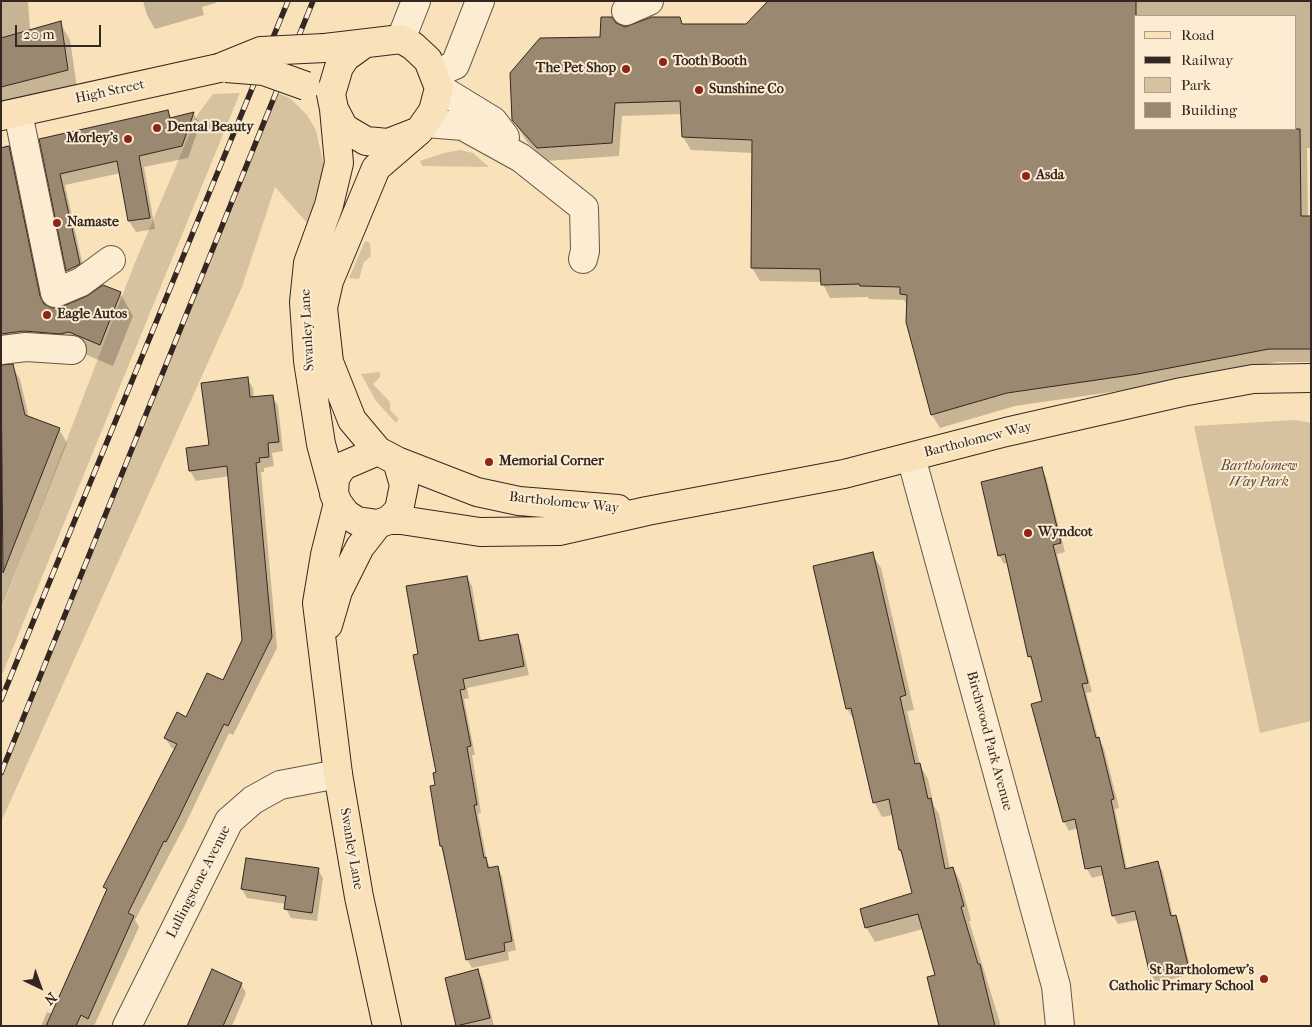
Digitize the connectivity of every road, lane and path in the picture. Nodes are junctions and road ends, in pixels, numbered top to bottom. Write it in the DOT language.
graph roads {
  1 [pos="416,1"];
  2 [pos="480,1"];
  3 [pos="401,39"];
  4 [pos="364,44"];
  5 [pos="219,68"];
  6 [pos="437,81"];
  7 [pos="333,101"];
  8 [pos="10,115"];
  9 [pos="422,127"];
  10 [pos="520,158"];
  11 [pos="583,259"];
  12 [pos="111,260"];
  13 [pos="1,350"];
  14 [pos="72,350"];
  15 [pos="1311,378"];
  16 [pos="388,456"];
  17 [pos="911,457"];
  18 [pos="336,498"];
  19 [pos="647,511"];
  20 [pos="384,522"];
  21 [pos="324,671"];
  22 [pos="338,774"];
  23 [pos="127,1026"];
  24 [pos="387,1026"];
  25 [pos="1060,1026"];
  1 -- 3 [label="street"];
  2 -- 6 [label="street"];
  3 -- 4 [label="main road, High Street"];
  3 -- 6 [label="main road"];
  4 -- 5 [label="main road, High Street, bridge"];
  4 -- 7 [label="main road"];
  5 -- 7 [label="main road, High Street, bridge"];
  5 -- 8 [label="main road, High Street"];
  6 -- 9 [label="main road"];
  6 -- 10 [label="street"];
  7 -- 9 [label="main road"];
  7 -- 18 [label="main road, Swanley Lane"];
  8 -- 12 [label="street"];
  9 -- 10 [label="street"];
  9 -- 16 [label="main road, Swanley Lane"];
  10 -- 11 [label="street"];
  13 -- 14 [label="street"];
  15 -- 17 [label="main road, Bartholomew Way"];
  16 -- 18 [label="main road"];
  16 -- 19 [label="main road, Bartholomew Way"];
  16 -- 20 [label="main road"];
  17 -- 19 [label="main road, Bartholomew Way"];
  17 -- 25 [label="street, Birchwood Park Avenue"];
  18 -- 20 [label="main road, Bartholomew Way"];
  18 -- 21 [label="main road, Swanley Lane"];
  19 -- 20 [label="main road, Bartholomew Way"];
  20 -- 21 [label="main road, Swanley Lane"];
  21 -- 22 [label="main road, Swanley Lane"];
  22 -- 23 [label="street, Lullingstone Avenue"];
  22 -- 24 [label="main road, Swanley Lane"];
}
